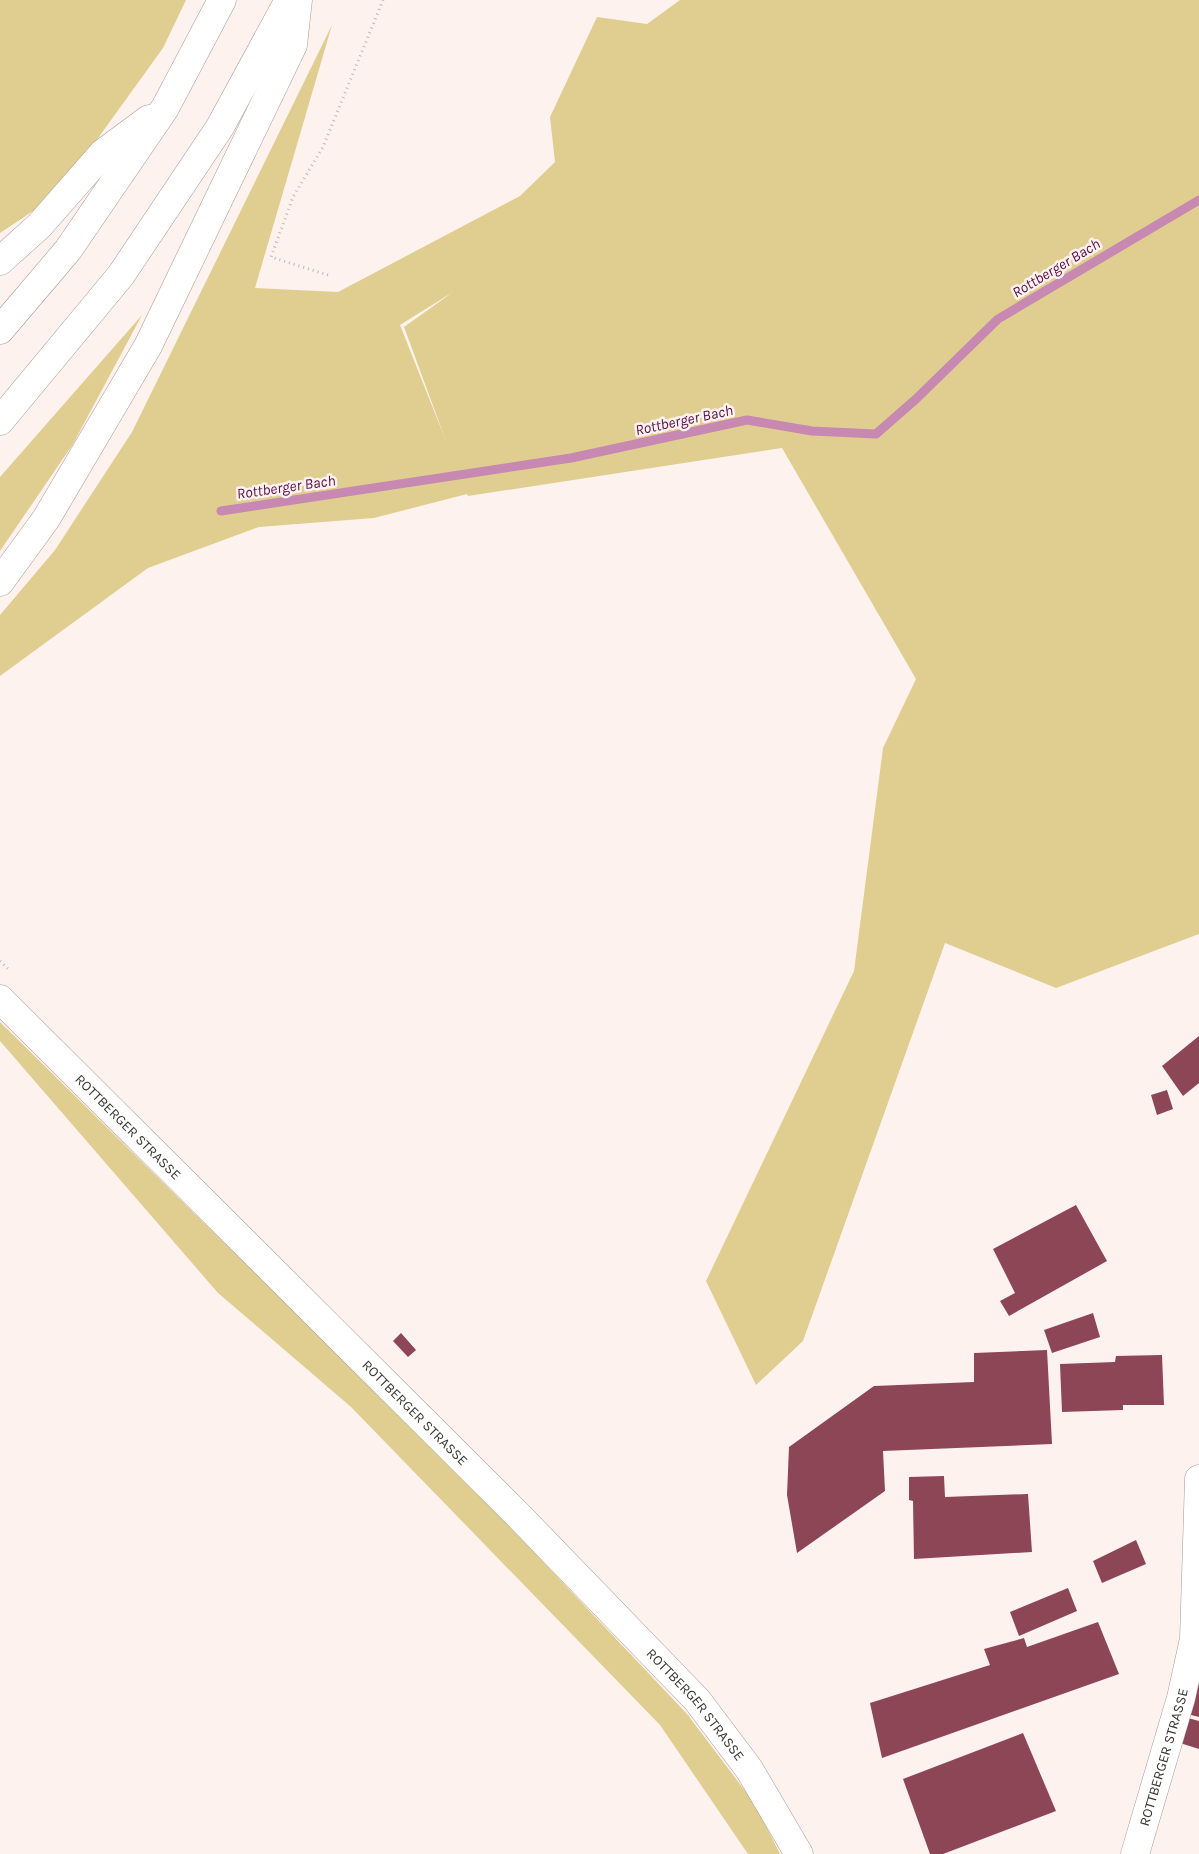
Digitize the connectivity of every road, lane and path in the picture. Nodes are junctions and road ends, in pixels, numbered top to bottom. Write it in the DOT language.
graph roads {
  1 [pos="222,0"];
  2 [pos="289,0"];
  3 [pos="298,0"];
  4 [pos="383,0"];
  5 [pos="165,108"];
  6 [pos="0,260"];
  7 [pos="328,275"];
  8 [pos="0,330"];
  9 [pos="0,421"];
  10 [pos="0,582"];
  11 [pos="0,999"];
  12 [pos="1199,1479"];
  13 [pos="799,1854"];
  14 [pos="1135,1854"];
  1 -- 5 [label="main road"];
  2 -- 9 [label="main road"];
  3 -- 10 [label="main road"];
  4 -- 7 [label="path"];
  5 -- 6 [label="main road"];
  5 -- 8 [label="main road"];
  11 -- 13 [label="main road, ROTTBERGER STRASSE"];
  12 -- 14 [label="main road, ROTTBERGER STRASSE"];
}
